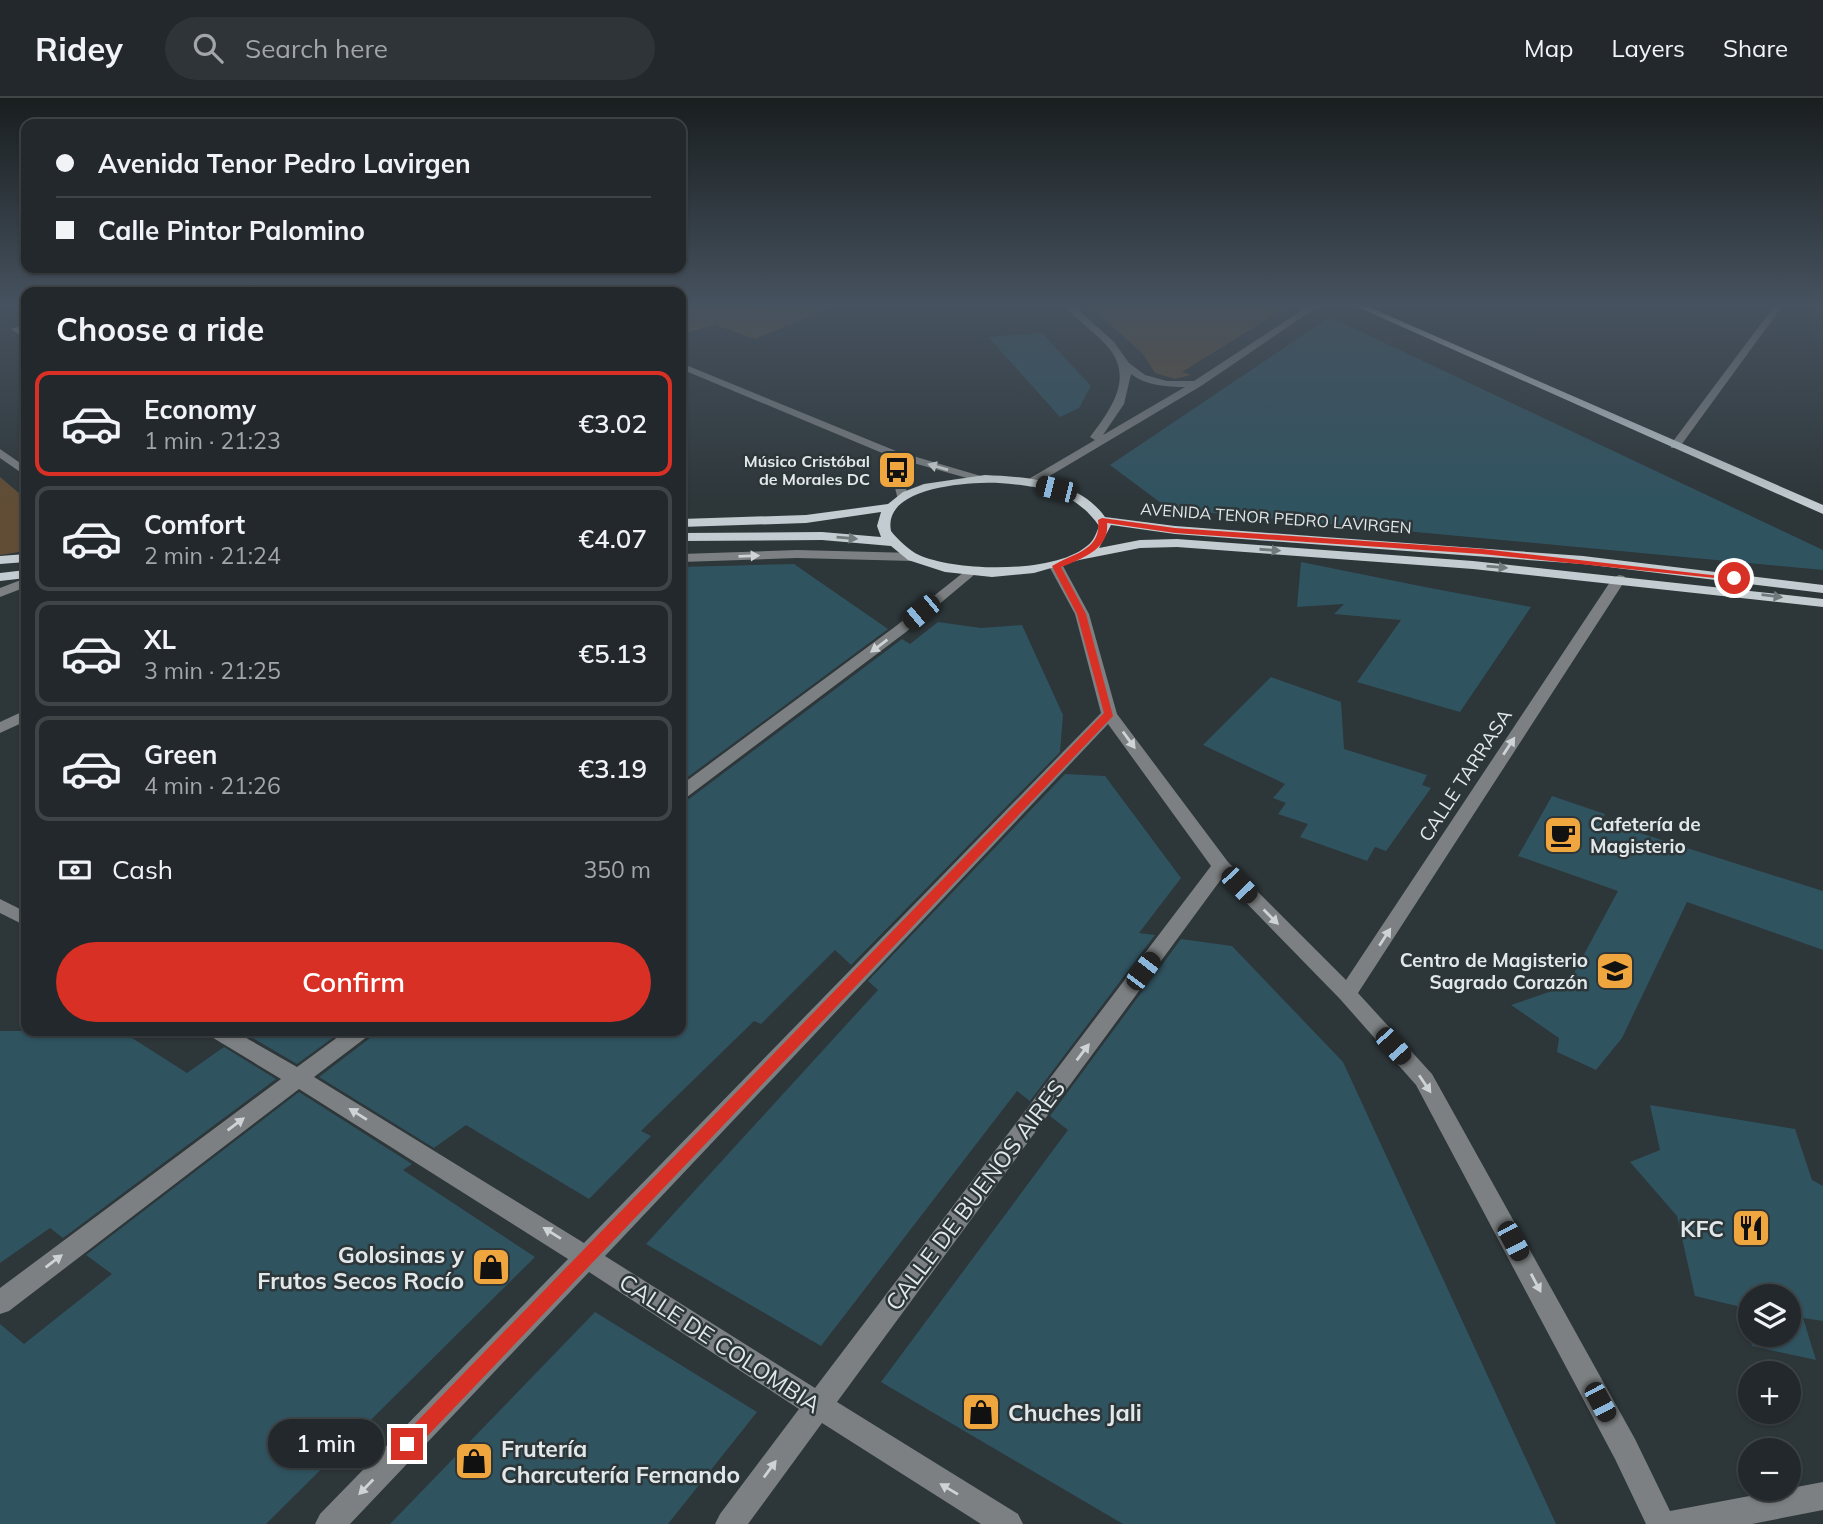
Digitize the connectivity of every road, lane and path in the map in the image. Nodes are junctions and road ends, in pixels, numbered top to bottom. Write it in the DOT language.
graph roads {
  1 [pos="694,372"];
  2 [pos="1125,372"];
  3 [pos="1136,372"];
  4 [pos="1215,372"];
  5 [pos="1507,372"];
  6 [pos="1730,372"];
  7 [pos="1196,384"];
  8 [pos="1091,444"];
  9 [pos="1675,446"];
  10 [pos="0,452"];
  11 [pos="892,453"];
  12 [pos="21,469"];
  13 [pos="985,479"];
  14 [pos="1031,483"];
  15 [pos="902,497"];
  16 [pos="890,507"];
  17 [pos="1823,510"];
  18 [pos="1102,520"];
  19 [pos="686,523"];
  20 [pos="686,537"];
  21 [pos="892,542"];
  22 [pos="1081,556"];
  23 [pos="913,557"];
  24 [pos="21,558"];
  25 [pos="686,558"];
  26 [pos="0,560"];
  27 [pos="1056,566"];
  28 [pos="969,572"];
  29 [pos="21,575"];
  30 [pos="0,577"];
  31 [pos="1619,579"];
  32 [pos="21,584"];
  33 [pos="1823,589"];
  34 [pos="21,593"];
  35 [pos="0,594"];
  36 [pos="1823,603"];
  37 [pos="1110,714"];
  38 [pos="21,718"];
  39 [pos="0,728"];
  40 [pos="686,789"];
  41 [pos="1221,866"];
  42 [pos="1347,994"];
  43 [pos="227,1036"];
  44 [pos="353,1036"];
  45 [pos="298,1077"];
  46 [pos="590,1257"];
  47 [pos="0,1303"];
  48 [pos="816,1407"];
  49 [pos="1823,1496"];
  50 [pos="330,1524"];
  51 [pos="730,1524"];
  52 [pos="1007,1524"];
  53 [pos="1661,1524"];
  54 [pos="1675,1524"];
  1 -- 11 [label="street"];
  2 -- 8 [label="street"];
  3 -- 7 [label="street"];
  4 -- 7 [label="street"];
  5 -- 9 [label="main road"];
  6 -- 9 [label="street"];
  7 -- 8 [label="street"];
  8 -- 14 [label="street"];
  9 -- 17 [label="main road"];
  10 -- 12 [label="street"];
  13 -- 11 [label="street, one-way"];
  11 -- 15 [label="street"];
  13 -- 14 [label="main road"];
  13 -- 15 [label="main road"];
  14 -- 18 [label="main road"];
  15 -- 16 [label="main road"];
  16 -- 19 [label="main road"];
  16 -- 21 [label="main road"];
  18 -- 22 [label="main road"];
  18 -- 33 [label="main road, AVENIDA TENOR PEDRO LAVIRGEN"];
  20 -- 21 [label="main road, one-way"];
  21 -- 23 [label="main road"];
  22 -- 27 [label="main road, AVENIDA TENOR PEDRO LAVIRGEN"];
  22 -- 31 [label="main road, AVENIDA TENOR PEDRO LAVIRGEN, one-way"];
  25 -- 23 [label="street, one-way"];
  23 -- 28 [label="main road, AVENIDA TENOR PEDRO LAVIRGEN"];
  24 -- 26 [label="main road"];
  27 -- 28 [label="main road, AVENIDA TENOR PEDRO LAVIRGEN"];
  27 -- 37 [label="street"];
  28 -- 40 [label="street, one-way"];
  29 -- 30 [label="main road"];
  31 -- 36 [label="main road, AVENIDA TENOR PEDRO LAVIRGEN, one-way"];
  42 -- 31 [label="street, CALLE TARRASA, one-way"];
  32 -- 35 [label="street"];
  34 -- 35 [label="street"];
  37 -- 41 [label="street, one-way"];
  37 -- 46 [label="street"];
  38 -- 39 [label="street"];
  41 -- 42 [label="street, one-way"];
  48 -- 41 [label="street, CALLE DE BUENOS AIRES, one-way"];
  42 -- 53 [label="street, one-way"];
  43 -- 45 [label="street, CALLE DE COLOMBIA"];
  44 -- 45 [label="street"];
  46 -- 45 [label="street, CALLE DE COLOMBIA, one-way"];
  47 -- 45 [label="street, one-way"];
  46 -- 48 [label="street, CALLE DE COLOMBIA"];
  46 -- 50 [label="street, one-way"];
  51 -- 48 [label="street, CALLE DE BUENOS AIRES, one-way"];
  52 -- 48 [label="street, CALLE DE COLOMBIA, one-way"];
  49 -- 54 [label="street"];
}
